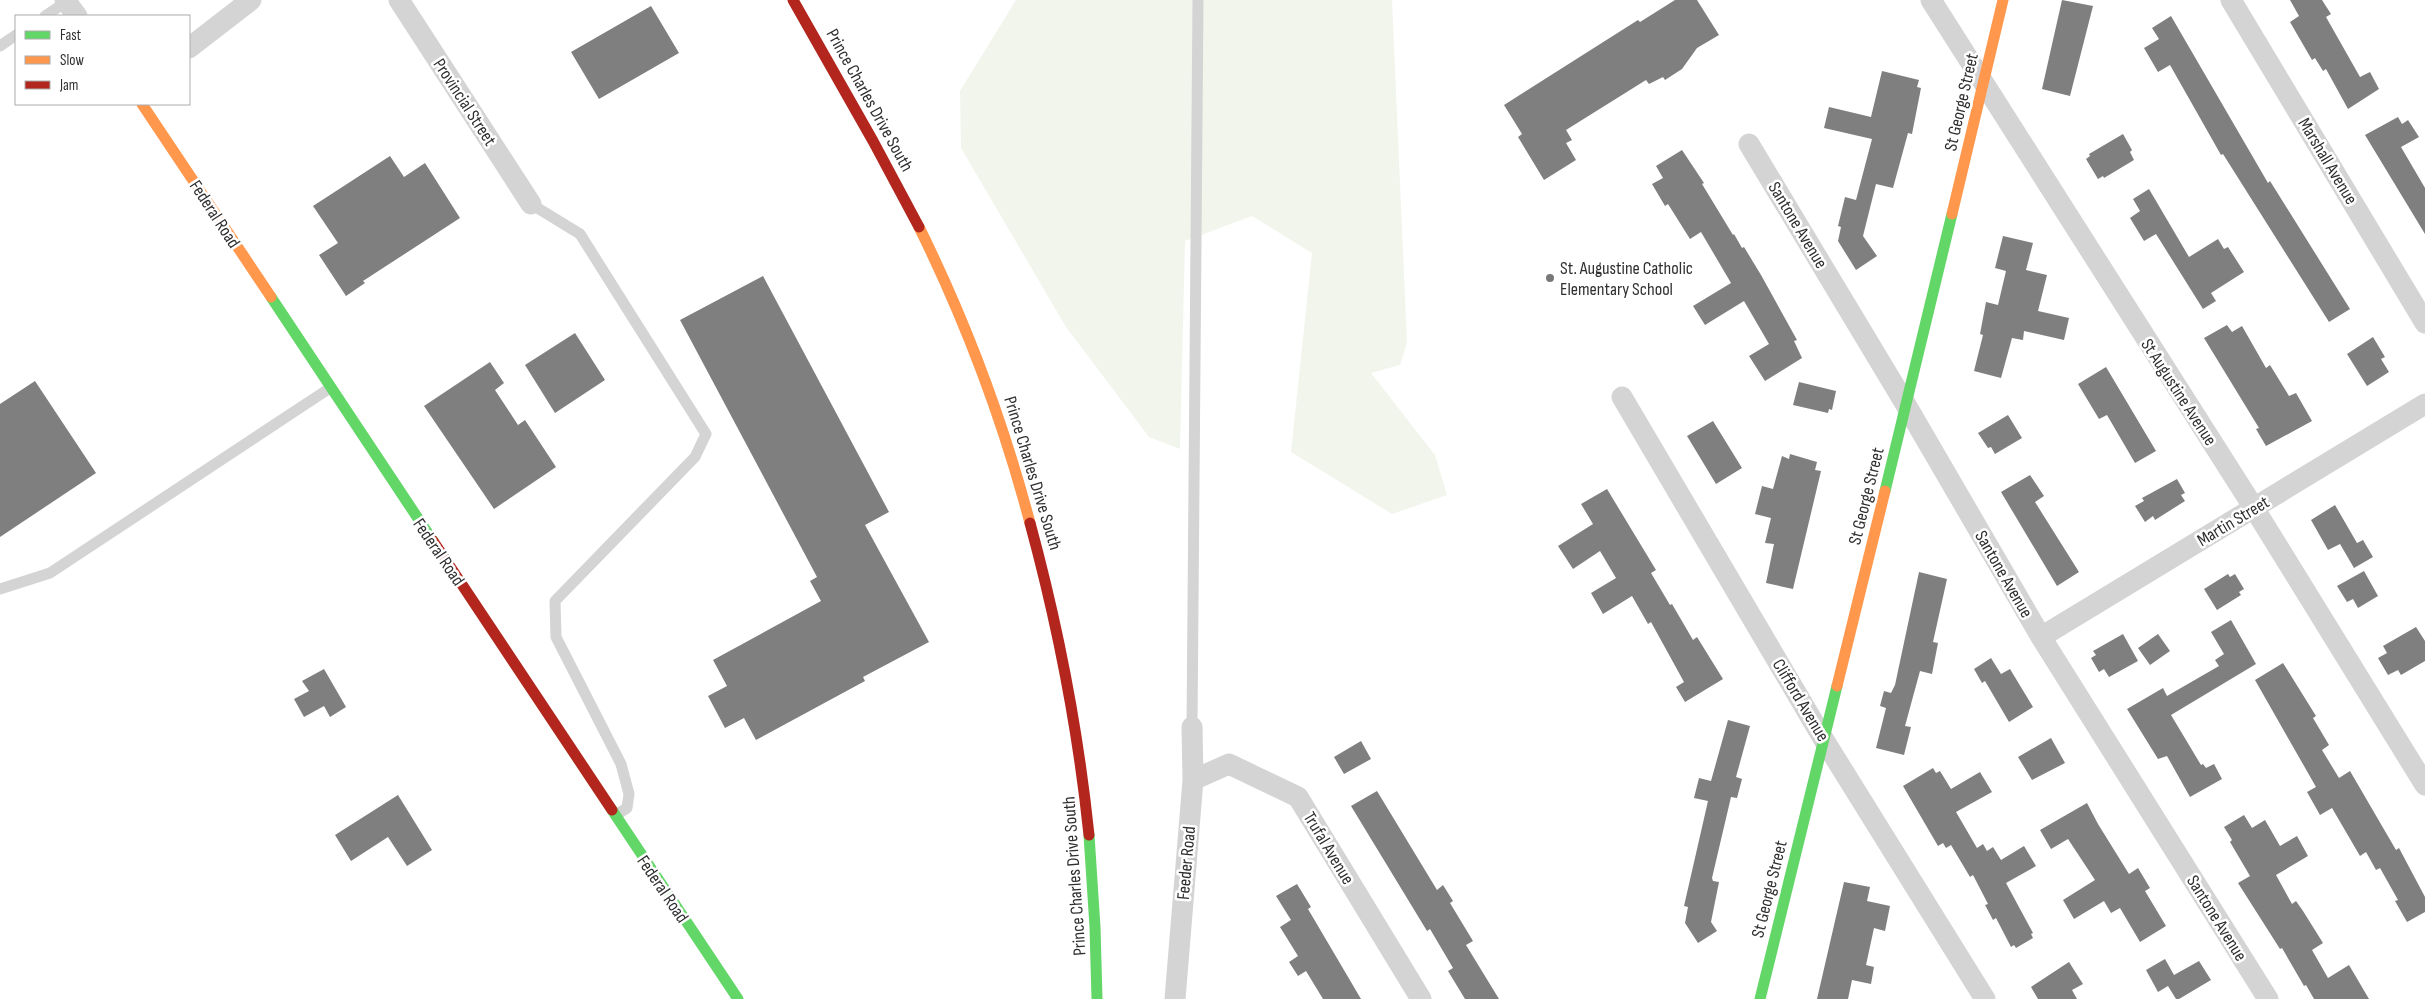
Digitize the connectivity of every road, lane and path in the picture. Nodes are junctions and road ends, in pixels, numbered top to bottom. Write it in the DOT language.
graph roads {
  1 [pos="251,0"];
  2 [pos="399,0"];
  3 [pos="793,0"];
  4 [pos="1198,0"];
  5 [pos="1931,0"];
  6 [pos="2002,0"];
  7 [pos="2231,0"];
  8 [pos="69,6"];
  9 [pos="46,15"];
  10 [pos="15,36"];
  11 [pos="0,46"];
  12 [pos="190,47"];
  13 [pos="1984,85"];
  14 [pos="143,105"];
  15 [pos="1749,144"];
  16 [pos="531,204"];
  17 [pos="2425,323"];
  18 [pos="330,388"];
  19 [pos="1622,397"];
  20 [pos="1906,404"];
  21 [pos="2425,404"];
  22 [pos="2254,508"];
  23 [pos="0,589"];
  24 [pos="2041,637"];
  25 [pos="1192,728"];
  26 [pos="1824,740"];
  27 [pos="1193,780"];
  28 [pos="2425,785"];
  29 [pos="614,816"];
  30 [pos="738,999"];
  31 [pos="1097,999"];
  32 [pos="1175,999"];
  33 [pos="1421,999"];
  34 [pos="1760,999"];
  35 [pos="1986,999"];
  36 [pos="2268,999"];
  1 -- 12 [label="street"];
  2 -- 16 [label="street, Provincial Street"];
  3 -- 31 [label="street, Prince Charles Drive South"];
  4 -- 25 [label="lane"];
  5 -- 13 [label="street, St Augustine Avenue"];
  6 -- 13 [label="street, St George Street"];
  7 -- 17 [label="street, Marshall Avenue"];
  8 -- 9 [label="lane"];
  10 -- 11 [label="lane"];
  13 -- 20 [label="street, St George Street"];
  13 -- 22 [label="street, St Augustine Avenue"];
  14 -- 18 [label="street, Federal Road"];
  15 -- 20 [label="street, Santone Avenue"];
  16 -- 29 [label="lane"];
  18 -- 23 [label="lane"];
  18 -- 29 [label="street, Federal Road"];
  19 -- 26 [label="street, Clifford Avenue"];
  20 -- 24 [label="street, Santone Avenue"];
  20 -- 26 [label="street, St George Street"];
  21 -- 22 [label="street, Martin Street"];
  22 -- 24 [label="street, Martin Street"];
  22 -- 28 [label="street, St Augustine Avenue"];
  24 -- 36 [label="street, Santone Avenue"];
  25 -- 27 [label="street, Feeder Road"];
  26 -- 34 [label="street, St George Street"];
  26 -- 35 [label="street, Clifford Avenue"];
  27 -- 32 [label="street, Feeder Road"];
  27 -- 33 [label="street, Trufal Avenue"];
  29 -- 30 [label="street, Federal Road"];
}
